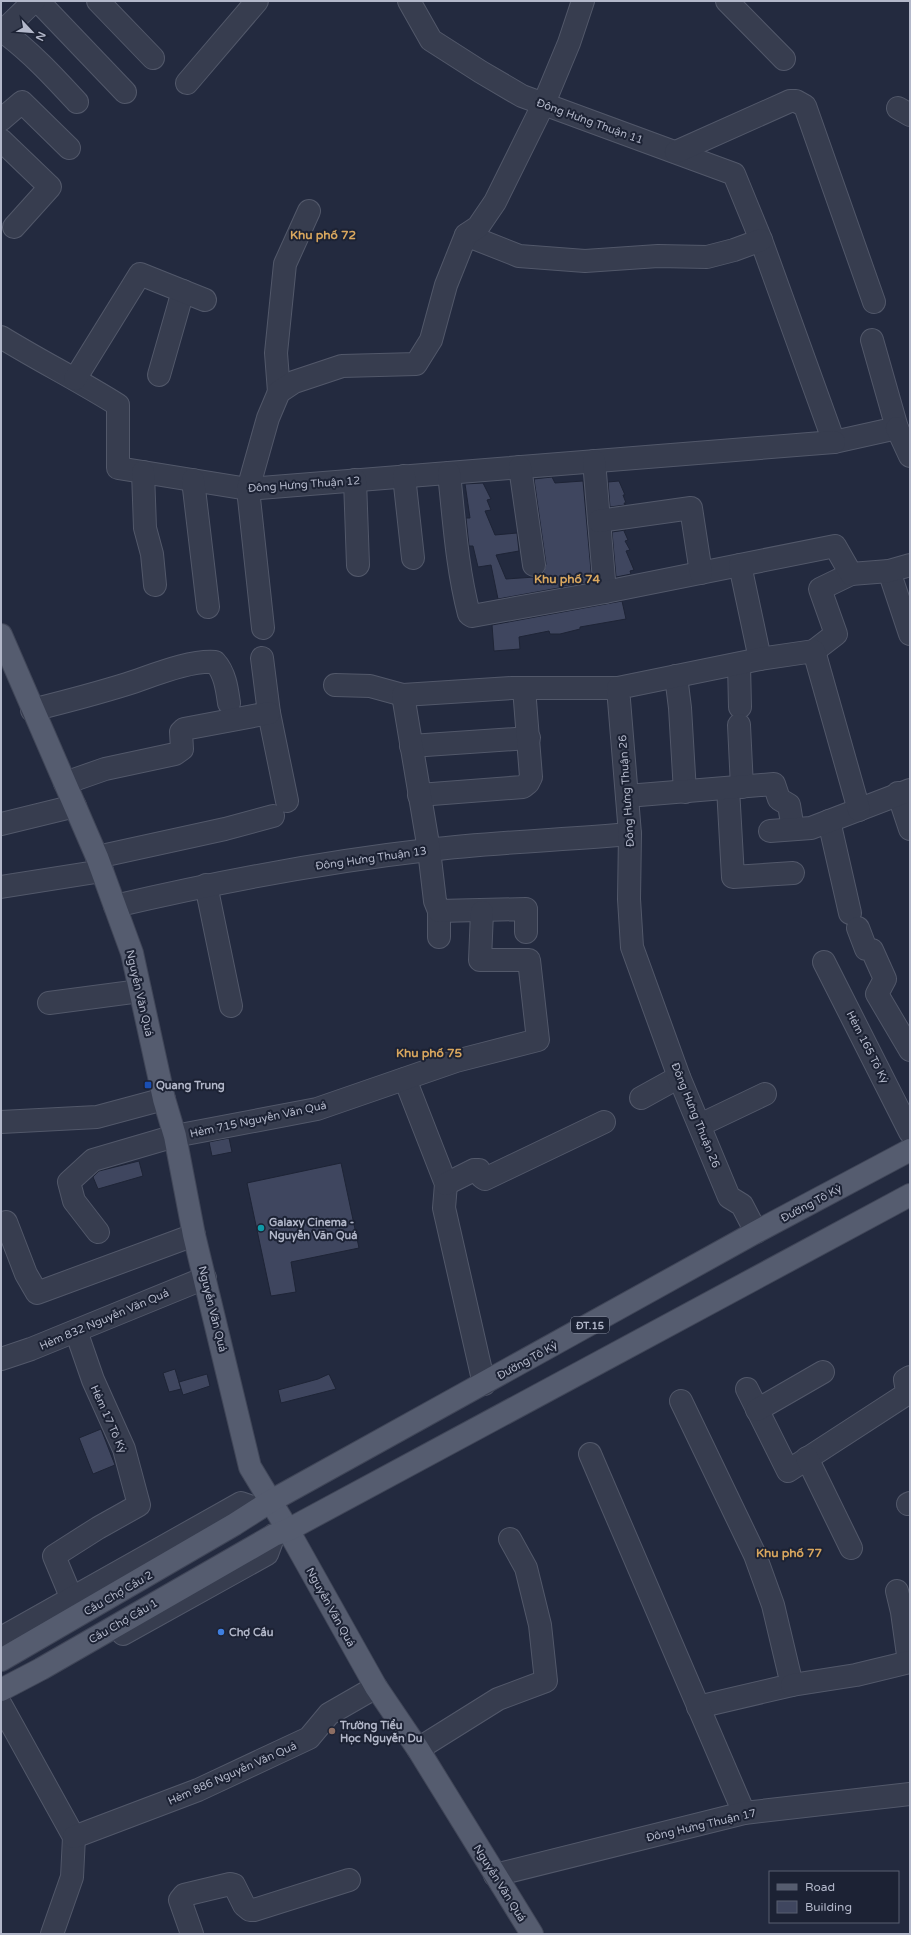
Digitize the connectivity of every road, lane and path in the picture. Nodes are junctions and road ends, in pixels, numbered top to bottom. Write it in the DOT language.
graph roads {
  1 [pos="34,1"];
  2 [pos="38,1"];
  3 [pos="98,1"];
  4 [pos="257,1"];
  5 [pos="409,1"];
  6 [pos="583,1"];
  7 [pos="727,1"];
  8 [pos="2,30"];
  9 [pos="153,58"];
  10 [pos="784,58"];
  11 [pos="187,83"];
  12 [pos="125,92"];
  13 [pos="77,102"];
  14 [pos="544,103"];
  15 [pos="1,120"];
  16 [pos="1,140"];
  17 [pos="69,148"];
  18 [pos="676,152"];
  19 [pos="309,211"];
  20 [pos="14,226"];
  21 [pos="466,235"];
  22 [pos="761,240"];
  23 [pos="183,291"];
  24 [pos="205,300"];
  25 [pos="874,302"];
  26 [pos="1,337"];
  27 [pos="872,340"];
  28 [pos="159,375"];
  29 [pos="76,378"];
  30 [pos="279,392"];
  31 [pos="898,428"];
  32 [pos="834,442"];
  33 [pos="910,456"];
  34 [pos="594,461"];
  35 [pos="520,467"];
  36 [pos="143,472"];
  37 [pos="449,473"];
  38 [pos="404,476"];
  39 [pos="193,480"];
  40 [pos="355,480"];
  41 [pos="248,489"];
  42 [pos="599,521"];
  43 [pos="413,558"];
  44 [pos="358,565"];
  45 [pos="534,565"];
  46 [pos="740,565"];
  47 [pos="910,565"];
  48 [pos="889,571"];
  49 [pos="701,573"];
  50 [pos="850,574"];
  51 [pos="155,585"];
  52 [pos="605,592"];
  53 [pos="208,607"];
  54 [pos="263,628"];
  55 [pos="910,634"];
  56 [pos="1,635"];
  57 [pos="814,651"];
  58 [pos="262,658"];
  59 [pos="760,659"];
  60 [pos="739,664"];
  61 [pos="676,676"];
  62 [pos="335,686"];
  63 [pos="524,688"];
  64 [pos="618,688"];
  65 [pos="403,695"];
  66 [pos="229,703"];
  67 [pos="32,710"];
  68 [pos="269,713"];
  69 [pos="529,738"];
  70 [pos="411,746"];
  71 [pos="65,783"];
  72 [pos="735,787"];
  73 [pos="685,792"];
  74 [pos="904,792"];
  75 [pos="419,795"];
  76 [pos="627,796"];
  77 [pos="75,806"];
  78 [pos="859,810"];
  79 [pos="829,821"];
  80 [pos="1,824"];
  81 [pos="793,829"];
  82 [pos="910,829"];
  83 [pos="770,831"];
  84 [pos="630,834"];
  85 [pos="428,850"];
  86 [pos="99,864"];
  87 [pos="793,873"];
  88 [pos="206,885"];
  89 [pos="1,887"];
  90 [pos="115,906"];
  91 [pos="439,911"];
  92 [pos="482,912"];
  93 [pos="526,932"];
  94 [pos="439,937"];
  95 [pos="824,962"];
  96 [pos="140,991"];
  97 [pos="49,1003"];
  98 [pos="230,1006"];
  99 [pos="910,1050"];
  100 [pos="679,1077"];
  101 [pos="405,1079"];
  102 [pos="765,1094"];
  103 [pos="164,1098"];
  104 [pos="641,1098"];
  105 [pos="1,1122"];
  106 [pos="604,1122"];
  107 [pos="700,1125"];
  108 [pos="910,1132"];
  109 [pos="175,1136"];
  110 [pos="910,1150"];
  111 [pos="446,1184"];
  112 [pos="910,1194"];
  113 [pos="6,1222"];
  114 [pos="98,1232"];
  115 [pos="756,1232"];
  116 [pos="194,1235"];
  117 [pos="205,1278"];
  118 [pos="76,1331"];
  119 [pos="1,1359"];
  120 [pos="823,1372"];
  121 [pos="910,1377"];
  122 [pos="484,1384"];
  123 [pos="747,1389"];
  124 [pos="681,1401"];
  125 [pos="757,1410"];
  126 [pos="590,1454"];
  127 [pos="807,1458"];
  128 [pos="265,1505"];
  129 [pos="281,1532"];
  130 [pos="510,1539"];
  131 [pos="851,1548"];
  132 [pos="897,1591"];
  133 [pos="72,1599"];
  134 [pos="1,1638"];
  135 [pos="1,1660"];
  136 [pos="909,1662"];
  137 [pos="792,1684"];
  138 [pos="376,1687"];
  139 [pos="1,1690"];
  140 [pos="1,1702"];
  141 [pos="1,1705"];
  142 [pos="698,1707"];
  143 [pos="418,1749"];
  144 [pos="910,1794"];
  145 [pos="744,1813"];
  146 [pos="74,1837"];
  147 [pos="495,1875"];
  148 [pos="349,1880"];
  149 [pos="52,1934"];
  150 [pos="192,1934"];
  151 [pos="532,1934"];
  1 -- 8 [label="street"];
  2 -- 12 [label="street"];
  3 -- 9 [label="street"];
  4 -- 11 [label="street"];
  5 -- 14 [label="street, Đông Hưng Thuận 11"];
  6 -- 14 [label="street"];
  7 -- 10 [label="street"];
  8 -- 13 [label="street"];
  14 -- 18 [label="street, Đông Hưng Thuận 11"];
  14 -- 21 [label="street"];
  15 -- 17 [label="street"];
  16 -- 20 [label="street"];
  18 -- 22 [label="street, Đông Hưng Thuận 11"];
  18 -- 25 [label="street"];
  19 -- 30 [label="street"];
  21 -- 22 [label="street"];
  21 -- 30 [label="street"];
  22 -- 32 [label="street, Đông Hưng Thuận 11"];
  23 -- 24 [label="street"];
  23 -- 28 [label="street"];
  23 -- 29 [label="street"];
  26 -- 29 [label="street, Đông Hưng Thuận 12"];
  27 -- 31 [label="street"];
  29 -- 36 [label="street, Đông Hưng Thuận 12"];
  30 -- 41 [label="street"];
  31 -- 32 [label="street, Đông Hưng Thuận 12"];
  31 -- 33 [label="street"];
  32 -- 34 [label="street, Đông Hưng Thuận 12"];
  34 -- 35 [label="street, Đông Hưng Thuận 12"];
  34 -- 42 [label="street"];
  35 -- 37 [label="street, Đông Hưng Thuận 12"];
  35 -- 45 [label="street"];
  36 -- 39 [label="street, Đông Hưng Thuận 12"];
  36 -- 51 [label="street"];
  37 -- 38 [label="street, Đông Hưng Thuận 12"];
  37 -- 52 [label="street"];
  38 -- 40 [label="street, Đông Hưng Thuận 12"];
  38 -- 43 [label="street"];
  39 -- 41 [label="street, Đông Hưng Thuận 12"];
  39 -- 53 [label="street"];
  40 -- 41 [label="street, Đông Hưng Thuận 12"];
  40 -- 44 [label="street"];
  41 -- 54 [label="street"];
  42 -- 49 [label="street"];
  42 -- 52 [label="street"];
  46 -- 49 [label="street"];
  46 -- 50 [label="street"];
  46 -- 59 [label="street"];
  47 -- 48 [label="street"];
  48 -- 50 [label="street"];
  48 -- 55 [label="street"];
  49 -- 52 [label="street"];
  50 -- 57 [label="street"];
  56 -- 67 [label="main road, Nguyễn Văn Quá"];
  57 -- 59 [label="street"];
  57 -- 78 [label="street"];
  58 -- 68 [label="street"];
  59 -- 60 [label="street"];
  60 -- 61 [label="street"];
  60 -- 72 [label="street"];
  61 -- 64 [label="street"];
  61 -- 73 [label="street"];
  62 -- 65 [label="street"];
  63 -- 64 [label="street"];
  63 -- 65 [label="street"];
  63 -- 69 [label="street"];
  64 -- 76 [label="street, Đông Hưng Thuận 26"];
  65 -- 70 [label="street"];
  66 -- 67 [label="street"];
  67 -- 71 [label="main road, Nguyễn Văn Quá"];
  68 -- 71 [label="street"];
  68 -- 86 [label="street"];
  69 -- 70 [label="street"];
  69 -- 75 [label="street"];
  70 -- 75 [label="street"];
  71 -- 77 [label="main road, Nguyễn Văn Quá"];
  72 -- 73 [label="street"];
  72 -- 81 [label="street"];
  72 -- 87 [label="street"];
  73 -- 76 [label="street"];
  74 -- 78 [label="street"];
  74 -- 82 [label="street"];
  75 -- 85 [label="street"];
  76 -- 84 [label="street, Đông Hưng Thuận 26"];
  77 -- 80 [label="street"];
  77 -- 86 [label="main road, Nguyễn Văn Quá"];
  78 -- 79 [label="street"];
  79 -- 81 [label="street"];
  79 -- 99 [label="street"];
  81 -- 83 [label="street"];
  84 -- 85 [label="street, Đông Hưng Thuận 13"];
  84 -- 100 [label="street, Đông Hưng Thuận 26"];
  85 -- 88 [label="street, Đông Hưng Thuận 13"];
  85 -- 91 [label="street"];
  86 -- 89 [label="street"];
  86 -- 90 [label="main road, Nguyễn Văn Quá"];
  88 -- 90 [label="street, Đông Hưng Thuận 13"];
  88 -- 98 [label="street"];
  90 -- 96 [label="main road, Nguyễn Văn Quá"];
  91 -- 92 [label="street"];
  91 -- 94 [label="street"];
  92 -- 93 [label="street"];
  92 -- 101 [label="street, Hẻm 715 Nguyễn Văn Quá"];
  95 -- 108 [label="street, Hẻm 165 Tô Ký"];
  96 -- 97 [label="street"];
  96 -- 103 [label="main road, Nguyễn Văn Quá"];
  100 -- 104 [label="street"];
  100 -- 107 [label="street, Đông Hưng Thuận 26"];
  101 -- 109 [label="street, Hẻm 715 Nguyễn Văn Quá"];
  101 -- 111 [label="street"];
  102 -- 107 [label="street"];
  103 -- 105 [label="street"];
  103 -- 109 [label="main road, Nguyễn Văn Quá"];
  106 -- 111 [label="street"];
  107 -- 115 [label="street, Đông Hưng Thuận 26"];
  109 -- 114 [label="street, Hẻm 715 Nguyễn Văn Quá"];
  109 -- 116 [label="main road, Nguyễn Văn Quá"];
  110 -- 115 [label="main road, Đường Tô Ký / ĐT.15"];
  111 -- 122 [label="street"];
  112 -- 129 [label="main road"];
  113 -- 116 [label="street"];
  115 -- 122 [label="main road, Đường Tô Ký / ĐT.15"];
  116 -- 117 [label="main road, Nguyễn Văn Quá"];
  117 -- 118 [label="street, Hẻm 832 Nguyễn Văn Quá"];
  117 -- 128 [label="main road, Nguyễn Văn Quá"];
  118 -- 119 [label="street, Hẻm 832 Nguyễn Văn Quá"];
  118 -- 133 [label="street, Hẻm 17 Tô Ký"];
  120 -- 125 [label="street"];
  121 -- 127 [label="street"];
  122 -- 128 [label="main road, Đường Tô Ký / ĐT.15"];
  123 -- 125 [label="street"];
  124 -- 137 [label="street"];
  125 -- 127 [label="street"];
  126 -- 142 [label="street"];
  127 -- 131 [label="street"];
  128 -- 129 [label="main road, Nguyễn Văn Quá"];
  128 -- 133 [label="street"];
  128 -- 135 [label="main road, Cầu Chợ Cầu 2"];
  129 -- 138 [label="main road, Nguyễn Văn Quá"];
  129 -- 139 [label="main road, Cầu Chợ Cầu 1"];
  129 -- 140 [label="street"];
  130 -- 143 [label="street"];
  132 -- 136 [label="street"];
  133 -- 134 [label="street"];
  136 -- 137 [label="street"];
  137 -- 142 [label="street"];
  138 -- 143 [label="main road, Nguyễn Văn Quá"];
  138 -- 146 [label="street, Hẻm 886 Nguyễn Văn Quá"];
  141 -- 146 [label="street"];
  142 -- 145 [label="street"];
  143 -- 147 [label="main road, Nguyễn Văn Quá"];
  144 -- 145 [label="street, Đông Hưng Thuận 17"];
  145 -- 147 [label="street, Đông Hưng Thuận 17"];
  146 -- 149 [label="street"];
  147 -- 151 [label="main road, Nguyễn Văn Quá"];
  148 -- 150 [label="street"];
}
